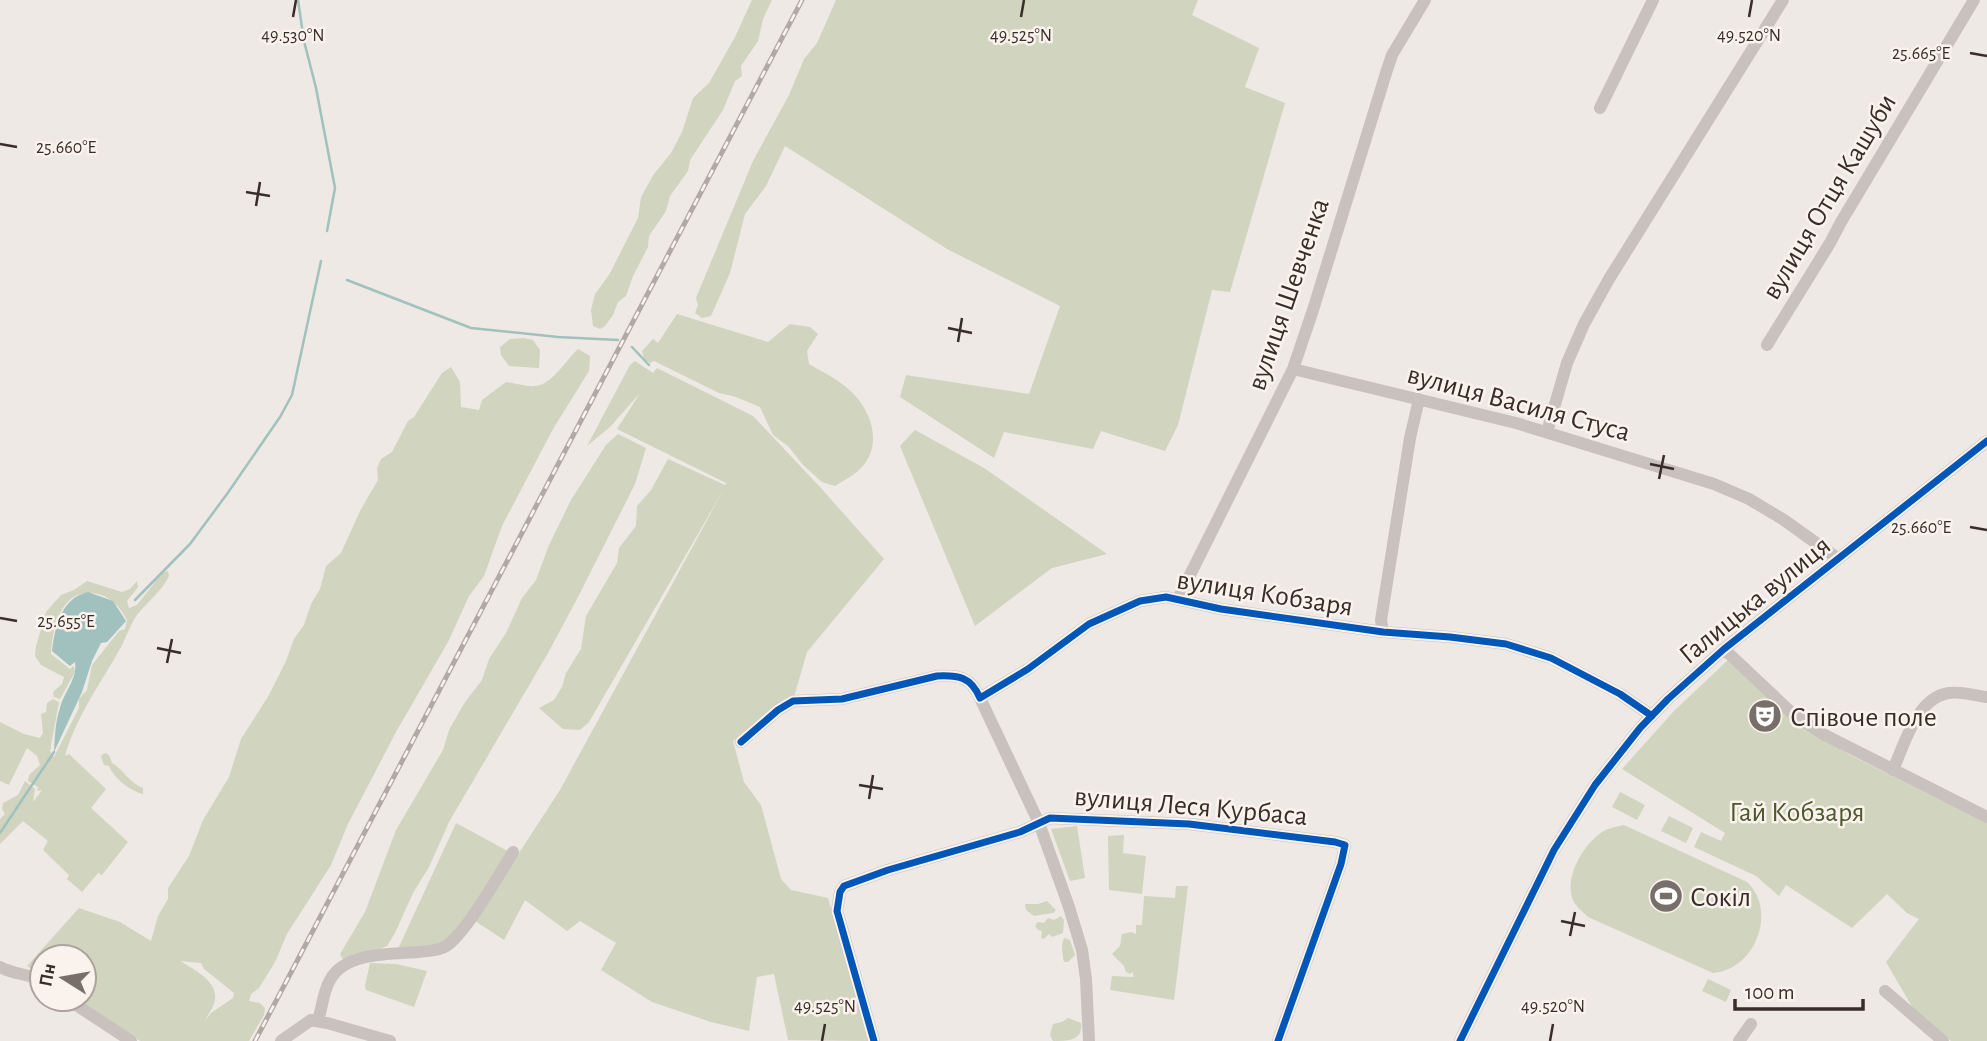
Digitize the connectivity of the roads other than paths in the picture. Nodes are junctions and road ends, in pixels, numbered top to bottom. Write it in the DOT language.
graph roads {
  1 [pos="1425,0"];
  2 [pos="1653,0"];
  3 [pos="1783,0"];
  4 [pos="1974,0"];
  5 [pos="1600,108"];
  6 [pos="1767,345"];
  7 [pos="1293,369"];
  8 [pos="1419,399"];
  9 [pos="1547,432"];
  10 [pos="1985,445"];
  11 [pos="1837,558"];
  12 [pos="1178,599"];
  13 [pos="1383,632"];
  14 [pos="1724,649"];
  15 [pos="1987,697"];
  16 [pos="980,698"];
  17 [pos="1652,716"];
  18 [pos="741,742"];
  19 [pos="1893,770"];
  20 [pos="1987,817"];
  21 [pos="1039,823"];
  22 [pos="513,852"];
  23 [pos="0,967"];
  24 [pos="28,974"];
  25 [pos="1885,991"];
  26 [pos="88,1013"];
  27 [pos="318,1021"];
  28 [pos="1751,1024"];
  29 [pos="131,1041"];
  30 [pos="281,1041"];
  31 [pos="390,1041"];
  32 [pos="874,1041"];
  33 [pos="1089,1041"];
  34 [pos="1278,1041"];
  35 [pos="1460,1041"];
  36 [pos="1739,1041"];
  37 [pos="1943,1041"];
  1 -- 7 [label="street, вулиця Шевченка"];
  2 -- 5 [label="street"];
  3 -- 9 [label="street"];
  4 -- 6 [label="street, вулиця Отця Кашуби"];
  7 -- 8 [label="street, вулиця Василя Стуса"];
  7 -- 12 [label="street, вулиця Шевченка"];
  8 -- 9 [label="street, вулиця Василя Стуса"];
  8 -- 13 [label="street"];
  9 -- 11 [label="street, вулиця Василя Стуса"];
  10 -- 11 [label="street, Галицька вулиця"];
  11 -- 14 [label="street, Галицька вулиця"];
  12 -- 13 [label="street, вулиця Кобзаря"];
  12 -- 16 [label="street, вулиця Кобзаря"];
  13 -- 17 [label="street, вулиця Кобзаря"];
  14 -- 17 [label="street, Галицька вулиця"];
  14 -- 19 [label="street"];
  15 -- 19 [label="street"];
  16 -- 18 [label="street"];
  16 -- 21 [label="street"];
  17 -- 35 [label="street, Галицька вулиця"];
  19 -- 20 [label="street"];
  21 -- 32 [label="street, вулиця Леся Курбаса"];
  21 -- 33 [label="street"];
  21 -- 34 [label="street, вулиця Леся Курбаса"];
  22 -- 27 [label="street"];
  23 -- 24 [label="street"];
  25 -- 37 [label="street"];
  26 -- 29 [label="street"];
  27 -- 30 [label="street"];
  27 -- 31 [label="street"];
  28 -- 36 [label="street"];
}
